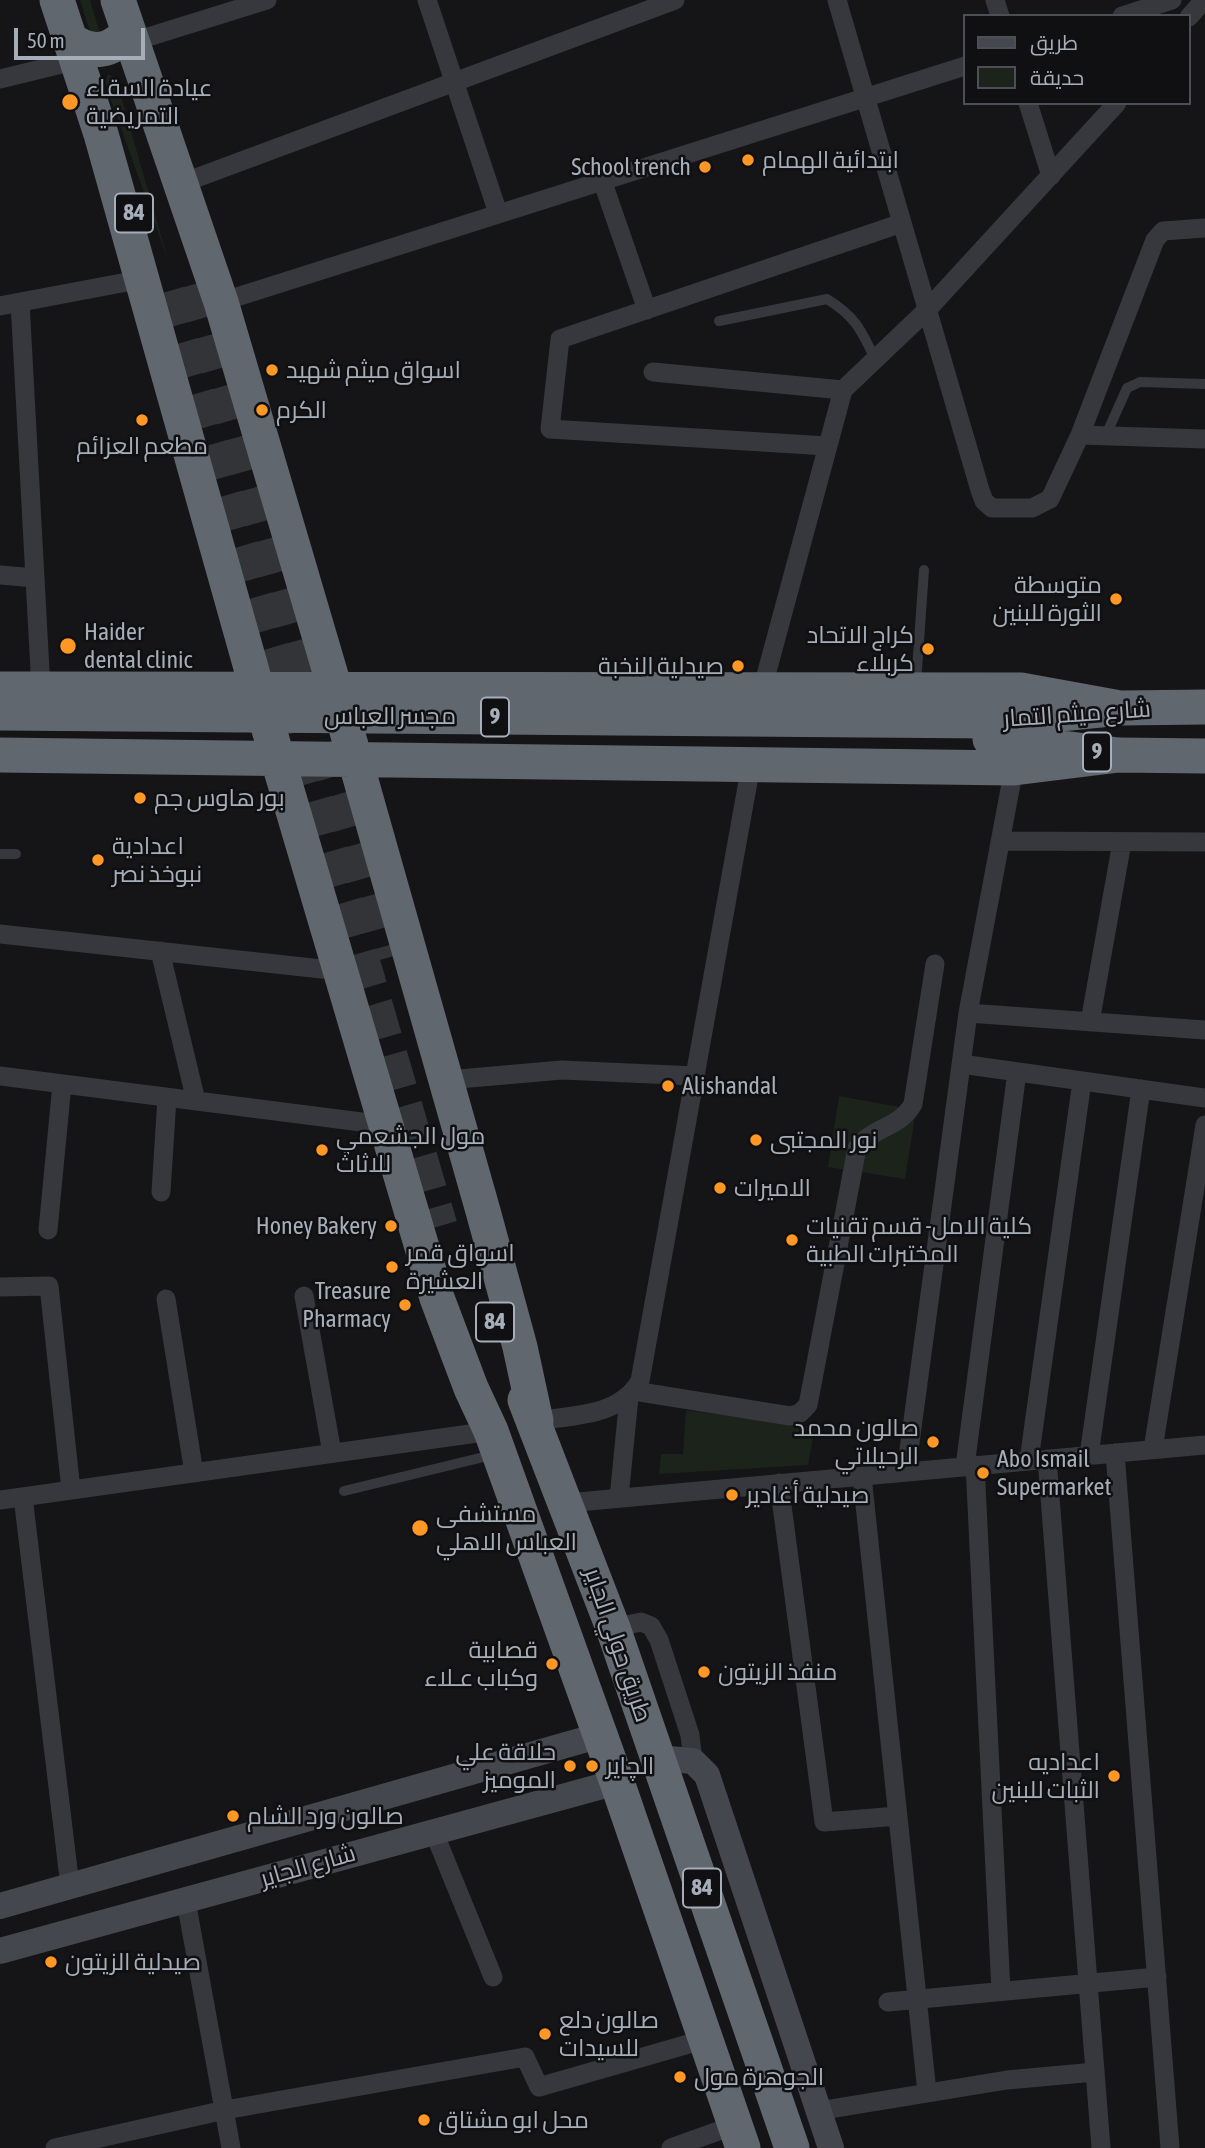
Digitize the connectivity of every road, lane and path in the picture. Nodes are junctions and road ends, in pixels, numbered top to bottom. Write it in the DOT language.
graph roads {
  1 [pos="57,0"];
  2 [pos="267,0"];
  3 [pos="428,0"];
  4 [pos="675,0"];
  5 [pos="837,0"];
  6 [pos="1172,0"];
  7 [pos="1204,0"];
  8 [pos="1128,14"];
  9 [pos="1191,16"];
  10 [pos="130,37"];
  11 [pos="79,64"];
  12 [pos="964,65"];
  13 [pos="0,79"];
  14 [pos="454,82"];
  15 [pos="865,97"];
  16 [pos="1029,105"];
  17 [pos="1115,105"];
  18 [pos="156,119"];
  19 [pos="1051,176"];
  20 [pos="602,180"];
  21 [pos="180,184"];
  22 [pos="498,213"];
  23 [pos="902,223"];
  24 [pos="1205,228"];
  25 [pos="181,289"];
  26 [pos="20,302"];
  27 [pos="0,306"];
  28 [pos="647,310"];
  29 [pos="927,310"];
  30 [pos="719,321"];
  31 [pos="876,360"];
  32 [pos="653,372"];
  33 [pos="1205,384"];
  34 [pos="843,390"];
  35 [pos="1080,435"];
  36 [pos="1105,436"];
  37 [pos="1205,439"];
  38 [pos="827,446"];
  39 [pos="924,570"];
  40 [pos="0,575"];
  41 [pos="35,578"];
  42 [pos="314,616"];
  43 [pos="242,636"];
  44 [pos="0,689"];
  45 [pos="41,689"];
  46 [pos="216,689"];
  47 [pos="257,689"];
  48 [pos="335,689"];
  49 [pos="408,689"];
  50 [pos="762,690"];
  51 [pos="916,690"];
  52 [pos="1205,707"];
  53 [pos="1120,708"];
  54 [pos="0,713"];
  55 [pos="990,730"];
  56 [pos="0,732"];
  57 [pos="0,755"];
  58 [pos="1119,755"];
  59 [pos="1205,756"];
  60 [pos="224,758"];
  61 [pos="278,759"];
  62 [pos="355,760"];
  63 [pos="422,760"];
  64 [pos="751,765"];
  65 [pos="1014,768"];
  66 [pos="294,815"];
  67 [pos="373,819"];
  68 [pos="1000,841"];
  69 [pos="1122,842"];
  70 [pos="1205,842"];
  71 [pos="0,854"];
  72 [pos="16,854"];
  73 [pos="0,934"];
  74 [pos="160,951"];
  75 [pos="935,964"];
  76 [pos="340,971"];
  77 [pos="968,1013"];
  78 [pos="1090,1022"];
  79 [pos="1205,1030"];
  80 [pos="961,1064"];
  81 [pos="1017,1072"];
  82 [pos="0,1076"];
  83 [pos="696,1076"];
  84 [pos="447,1080"];
  85 [pos="1082,1081"];
  86 [pos="62,1084"];
  87 [pos="1141,1089"];
  88 [pos="167,1098"];
  89 [pos="1205,1098"];
  90 [pos="196,1101"];
  91 [pos="385,1125"];
  92 [pos="1205,1125"];
  93 [pos="161,1192"];
  94 [pos="48,1230"];
  95 [pos="0,1287"];
  96 [pos="304,1296"];
  97 [pos="166,1299"];
  98 [pos="631,1394"];
  99 [pos="536,1421"];
  100 [pos="495,1442"];
  101 [pos="1205,1445"];
  102 [pos="1153,1449"];
  103 [pos="332,1453"];
  104 [pos="1115,1453"];
  105 [pos="1089,1455"];
  106 [pos="1038,1460"];
  107 [pos="970,1466"];
  108 [pos="906,1472"];
  109 [pos="194,1473"];
  110 [pos="862,1476"];
  111 [pos="779,1483"];
  112 [pos="71,1490"];
  113 [pos="344,1491"];
  114 [pos="23,1497"];
  115 [pos="620,1498"];
  116 [pos="0,1500"];
  117 [pos="567,1503"];
  118 [pos="613,1628"];
  119 [pos="601,1735"];
  120 [pos="657,1758"];
  121 [pos="694,1761"];
  122 [pos="617,1782"];
  123 [pos="898,1816"];
  124 [pos="433,1830"];
  125 [pos="74,1885"];
  126 [pos="186,1901"];
  127 [pos="0,1906"];
  128 [pos="84,1928"];
  129 [pos="0,1951"];
  130 [pos="493,1977"];
  131 [pos="1157,1977"];
  132 [pos="1088,1983"];
  133 [pos="1001,1991"];
  134 [pos="918,1999"];
  135 [pos="888,2002"];
  136 [pos="706,2039"];
  137 [pos="1095,2072"];
  138 [pos="928,2092"];
  139 [pos="225,2110"];
  140 [pos="817,2111"];
  141 [pos="739,2137"];
  142 [pos="55,2148"];
  143 [pos="232,2148"];
  144 [pos="671,2148"];
  145 [pos="793,2148"];
  146 [pos="831,2148"];
  147 [pos="1101,2148"];
  148 [pos="1170,2148"];
  1 -- 11 [label="highway, 84"];
  2 -- 10 [label="street"];
  3 -- 14 [label="street"];
  4 -- 14 [label="street"];
  5 -- 15 [label="street"];
  6 -- 8 [label="street"];
  7 -- 9 [label="street"];
  10 -- 11 [label="highway"];
  10 -- 18 [label="highway, 84"];
  11 -- 13 [label="street"];
  11 -- 25 [label="highway, 84"];
  12 -- 15 [label="street"];
  14 -- 21 [label="street"];
  14 -- 22 [label="street"];
  15 -- 20 [label="street"];
  15 -- 23 [label="street"];
  16 -- 19 [label="street"];
  17 -- 19 [label="street"];
  18 -- 21 [label="highway"];
  18 -- 25 [label="highway, 84"];
  19 -- 29 [label="street"];
  20 -- 22 [label="street"];
  20 -- 28 [label="street"];
  21 -- 25 [label="highway"];
  22 -- 25 [label="street"];
  23 -- 28 [label="street"];
  23 -- 29 [label="street"];
  24 -- 35 [label="street"];
  25 -- 26 [label="street"];
  25 -- 42 [label="highway"];
  25 -- 43 [label="highway"];
  26 -- 27 [label="street"];
  26 -- 41 [label="street"];
  28 -- 38 [label="street"];
  29 -- 31 [label="street"];
  29 -- 35 [label="street"];
  30 -- 31 [label="lane"];
  31 -- 34 [label="street"];
  32 -- 34 [label="street"];
  33 -- 36 [label="lane"];
  34 -- 38 [label="street"];
  35 -- 36 [label="street"];
  36 -- 37 [label="street"];
  38 -- 50 [label="street"];
  39 -- 51 [label="lane"];
  40 -- 41 [label="street"];
  41 -- 45 [label="street"];
  42 -- 48 [label="highway"];
  42 -- 49 [label="highway"];
  43 -- 46 [label="highway"];
  43 -- 47 [label="highway"];
  44 -- 45 [label="highway"];
  45 -- 46 [label="highway"];
  46 -- 47 [label="highway"];
  47 -- 48 [label="highway"];
  47 -- 61 [label="highway"];
  48 -- 49 [label="highway"];
  48 -- 62 [label="highway"];
  49 -- 50 [label="highway"];
  50 -- 51 [label="highway"];
  51 -- 53 [label="highway"];
  52 -- 53 [label="highway, شارع ميثم التمار / 9"];
  53 -- 55 [label="highway, شارع ميثم التمار / 9"];
  54 -- 55 [label="highway, مجسر العباس / 9, bridge"];
  55 -- 56 [label="highway, مجسر العباس / 9"];
  55 -- 58 [label="highway, شارع ميثم التمار / 9"];
  57 -- 60 [label="highway"];
  58 -- 59 [label="highway, شارع ميثم التمار / 9"];
  58 -- 65 [label="highway"];
  60 -- 61 [label="highway"];
  60 -- 66 [label="highway"];
  61 -- 62 [label="highway"];
  61 -- 66 [label="highway"];
  62 -- 63 [label="highway"];
  62 -- 67 [label="highway"];
  63 -- 64 [label="highway"];
  63 -- 67 [label="highway"];
  64 -- 65 [label="highway"];
  64 -- 83 [label="street"];
  65 -- 68 [label="street"];
  66 -- 76 [label="highway"];
  67 -- 84 [label="highway"];
  68 -- 69 [label="street"];
  68 -- 77 [label="street"];
  69 -- 70 [label="street"];
  69 -- 78 [label="street"];
  71 -- 72 [label="lane"];
  73 -- 74 [label="street"];
  74 -- 76 [label="street"];
  74 -- 90 [label="street"];
  75 -- 98 [label="street"];
  76 -- 91 [label="highway"];
  77 -- 78 [label="street"];
  77 -- 80 [label="street"];
  78 -- 79 [label="street"];
  80 -- 81 [label="street"];
  80 -- 108 [label="street"];
  81 -- 85 [label="street"];
  81 -- 107 [label="street"];
  82 -- 86 [label="street"];
  83 -- 84 [label="street"];
  83 -- 98 [label="street"];
  84 -- 99 [label="highway"];
  85 -- 87 [label="street"];
  85 -- 106 [label="street"];
  86 -- 88 [label="street"];
  86 -- 94 [label="street"];
  87 -- 89 [label="street"];
  87 -- 105 [label="street"];
  88 -- 90 [label="street"];
  88 -- 93 [label="street"];
  90 -- 91 [label="street"];
  91 -- 100 [label="highway"];
  92 -- 102 [label="street"];
  95 -- 112 [label="street"];
  96 -- 103 [label="street"];
  97 -- 109 [label="street"];
  98 -- 99 [label="street"];
  98 -- 115 [label="street"];
  99 -- 100 [label="highway, 84"];
  99 -- 117 [label="highway, طريق حولي الجاير / 84"];
  100 -- 103 [label="street"];
  100 -- 113 [label="lane"];
  100 -- 119 [label="highway, طريق حولي الجاير / 84"];
  101 -- 102 [label="street"];
  102 -- 104 [label="street"];
  103 -- 109 [label="street"];
  104 -- 105 [label="street"];
  104 -- 131 [label="street"];
  105 -- 106 [label="street"];
  106 -- 107 [label="street"];
  106 -- 132 [label="street"];
  107 -- 108 [label="street"];
  107 -- 133 [label="street"];
  108 -- 110 [label="street"];
  109 -- 112 [label="street"];
  110 -- 111 [label="street"];
  110 -- 123 [label="street"];
  111 -- 115 [label="street"];
  111 -- 123 [label="street"];
  112 -- 114 [label="street"];
  114 -- 116 [label="street"];
  114 -- 125 [label="street"];
  115 -- 117 [label="street"];
  117 -- 118 [label="highway, طريق حولي الجاير / 84"];
  118 -- 120 [label="highway, طريق حولي الجاير / 84"];
  118 -- 121 [label="street"];
  119 -- 122 [label="highway, طريق حولي الجاير / 84"];
  119 -- 125 [label="street, شارع الجاير"];
  120 -- 121 [label="street"];
  120 -- 145 [label="highway, طريق حولي الجاير / 84"];
  121 -- 140 [label="street"];
  122 -- 124 [label="street, شارع الجاير"];
  122 -- 136 [label="highway, طريق حولي الجاير / 84"];
  123 -- 134 [label="street"];
  124 -- 126 [label="street, شارع الجاير"];
  124 -- 130 [label="street"];
  125 -- 127 [label="street, شارع الجاير"];
  125 -- 128 [label="street"];
  126 -- 128 [label="street, شارع الجاير"];
  126 -- 139 [label="street"];
  128 -- 129 [label="street, شارع الجاير"];
  131 -- 132 [label="street"];
  131 -- 148 [label="street"];
  132 -- 133 [label="street"];
  132 -- 137 [label="street"];
  133 -- 134 [label="street"];
  134 -- 135 [label="street"];
  134 -- 138 [label="street"];
  136 -- 139 [label="street"];
  136 -- 141 [label="highway, طريق حولي الجاير / 84"];
  137 -- 138 [label="street"];
  137 -- 147 [label="street"];
  138 -- 140 [label="street"];
  139 -- 142 [label="street"];
  139 -- 143 [label="street"];
  140 -- 146 [label="street"];
  141 -- 144 [label="street"];
}
